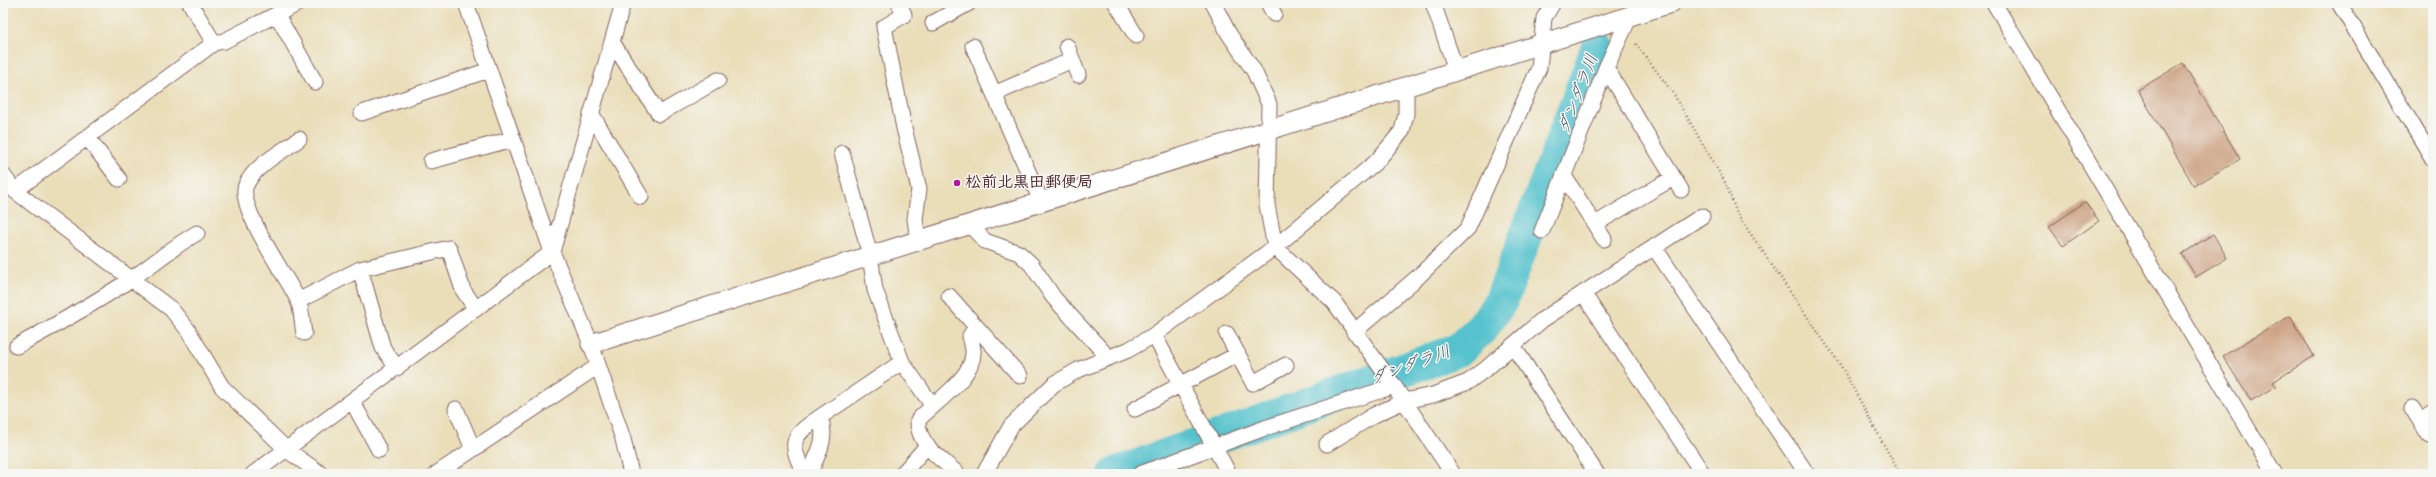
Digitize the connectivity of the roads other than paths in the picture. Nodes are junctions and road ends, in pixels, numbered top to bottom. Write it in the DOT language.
graph roads {
  1 [pos="190,3"];
  2 [pos="299,3"];
  3 [pos="466,3"];
  4 [pos="623,3"];
  5 [pos="899,3"];
  6 [pos="969,3"];
  7 [pos="1116,3"];
  8 [pos="1212,3"];
  9 [pos="1433,3"];
  10 [pos="1553,3"];
  11 [pos="1671,3"];
  12 [pos="1994,3"];
  13 [pos="2339,3"];
  14 [pos="947,8"];
  15 [pos="277,11"];
  16 [pos="933,23"];
  17 [pos="1626,24"];
  18 [pos="1136,36"];
  19 [pos="612,42"];
  20 [pos="214,43"];
  21 [pos="1542,43"];
  22 [pos="973,46"];
  23 [pos="1606,68"];
  24 [pos="489,70"];
  25 [pos="1456,70"];
  26 [pos="1078,75"];
  27 [pos="718,80"];
  28 [pos="315,82"];
  29 [pos="1406,86"];
  30 [pos="994,94"];
  31 [pos="362,113"];
  32 [pos="591,114"];
  33 [pos="1267,129"];
  34 [pos="87,137"];
  35 [pos="299,139"];
  36 [pos="513,139"];
  37 [pos="842,153"];
  38 [pos="2433,159"];
  39 [pos="431,161"];
  40 [pos="3,175"];
  41 [pos="1564,176"];
  42 [pos="119,179"];
  43 [pos="15,190"];
  44 [pos="641,197"];
  45 [pos="1041,201"];
  46 [pos="1702,216"];
  47 [pos="969,224"];
  48 [pos="1595,224"];
  49 [pos="1542,231"];
  50 [pos="197,233"];
  51 [pos="1604,239"];
  52 [pos="918,240"];
  53 [pos="1275,247"];
  54 [pos="1654,247"];
  55 [pos="552,252"];
  56 [pos="870,255"];
  57 [pos="360,269"];
  58 [pos="131,279"];
  59 [pos="1583,293"];
  60 [pos="949,296"];
  61 [pos="298,301"];
  62 [pos="476,309"];
  63 [pos="976,326"];
  64 [pos="1354,332"];
  65 [pos="304,333"];
  66 [pos="1227,334"];
  67 [pos="1154,335"];
  68 [pos="591,344"];
  69 [pos="17,346"];
  70 [pos="1513,346"];
  71 [pos="1238,354"];
  72 [pos="1109,358"];
  73 [pos="902,362"];
  74 [pos="1286,365"];
  75 [pos="598,366"];
  76 [pos="397,368"];
  77 [pos="1020,376"];
  78 [pos="1181,384"];
  79 [pos="1394,386"];
  80 [pos="352,401"];
  81 [pos="1404,401"];
  82 [pos="932,405"];
  83 [pos="1135,409"];
  84 [pos="456,410"];
  85 [pos="2433,412"];
  86 [pos="820,417"];
  87 [pos="2429,435"];
  88 [pos="1327,444"];
  89 [pos="927,446"];
  90 [pos="1215,447"];
  91 [pos="473,449"];
  92 [pos="287,450"];
  93 [pos="378,450"];
  94 [pos="957,473"];
  95 [pos="253,474"];
  96 [pos="320,474"];
  97 [pos="436,474"];
  98 [pos="631,474"];
  99 [pos="805,474"];
  100 [pos="809,474"];
  101 [pos="902,474"];
  102 [pos="984,474"];
  103 [pos="1140,474"];
  104 [pos="1229,474"];
  105 [pos="1453,474"];
  106 [pos="1597,474"];
  107 [pos="1703,474"];
  108 [pos="1808,474"];
  109 [pos="2276,474"];
  1 -- 20 [label="street"];
  2 -- 15 [label="street"];
  3 -- 24 [label="street"];
  4 -- 19 [label="street"];
  5 -- 52 [label="street"];
  6 -- 14 [label="street"];
  7 -- 18 [label="street"];
  8 -- 33 [label="street"];
  9 -- 25 [label="street"];
  10 -- 21 [label="street"];
  11 -- 17 [label="street"];
  12 -- 109 [label="street"];
  13 -- 38 [label="street"];
  14 -- 16 [label="street"];
  15 -- 20 [label="street"];
  15 -- 28 [label="street"];
  17 -- 21 [label="street"];
  17 -- 23 [label="street"];
  19 -- 27 [label="street"];
  19 -- 32 [label="street"];
  20 -- 34 [label="street"];
  21 -- 25 [label="street"];
  21 -- 64 [label="street"];
  22 -- 30 [label="street"];
  23 -- 41 [label="street"];
  23 -- 48 [label="street"];
  24 -- 31 [label="street"];
  24 -- 36 [label="street"];
  25 -- 29 [label="street"];
  26 -- 30 [label="street"];
  29 -- 33 [label="street"];
  29 -- 53 [label="street"];
  30 -- 45 [label="street"];
  32 -- 44 [label="street"];
  32 -- 55 [label="street"];
  33 -- 45 [label="street"];
  33 -- 53 [label="street"];
  34 -- 42 [label="street"];
  34 -- 43 [label="street"];
  35 -- 61 [label="street"];
  36 -- 39 [label="street"];
  36 -- 55 [label="street"];
  37 -- 56 [label="street"];
  40 -- 43 [label="street"];
  41 -- 48 [label="street"];
  41 -- 49 [label="street"];
  43 -- 58 [label="street"];
  45 -- 47 [label="street"];
  46 -- 54 [label="street"];
  47 -- 52 [label="street"];
  47 -- 72 [label="street"];
  48 -- 51 [label="street"];
  50 -- 58 [label="street"];
  52 -- 56 [label="street"];
  53 -- 64 [label="street"];
  53 -- 67 [label="street"];
  54 -- 59 [label="street"];
  54 -- 108 [label="street"];
  55 -- 62 [label="street"];
  55 -- 68 [label="street"];
  56 -- 68 [label="street"];
  56 -- 73 [label="street"];
  57 -- 61 [label="street"];
  57 -- 62 [label="street"];
  57 -- 76 [label="street"];
  58 -- 69 [label="street"];
  58 -- 92 [label="street"];
  59 -- 70 [label="street"];
  59 -- 107 [label="street"];
  60 -- 63 [label="street"];
  61 -- 65 [label="street"];
  62 -- 76 [label="street"];
  63 -- 77 [label="street"];
  63 -- 82 [label="street"];
  64 -- 79 [label="street"];
  66 -- 71 [label="street"];
  67 -- 72 [label="street"];
  67 -- 78 [label="street"];
  68 -- 75 [label="street"];
  70 -- 81 [label="street"];
  70 -- 106 [label="street"];
  71 -- 74 [label="street"];
  71 -- 78 [label="street"];
  72 -- 102 [label="street"];
  73 -- 82 [label="street"];
  73 -- 86 [label="street"];
  75 -- 91 [label="street"];
  75 -- 98 [label="street"];
  76 -- 80 [label="street"];
  78 -- 83 [label="street"];
  78 -- 90 [label="street"];
  79 -- 81 [label="street"];
  79 -- 90 [label="street"];
  80 -- 92 [label="street"];
  80 -- 93 [label="street"];
  81 -- 88 [label="street"];
  81 -- 105 [label="street"];
  82 -- 89 [label="street"];
  84 -- 91 [label="street"];
  85 -- 87 [label="street"];
  86 -- 99 [label="street"];
  86 -- 100 [label="street"];
  89 -- 94 [label="street"];
  89 -- 101 [label="street"];
  90 -- 103 [label="street"];
  90 -- 104 [label="street"];
  91 -- 97 [label="street"];
  92 -- 95 [label="street"];
  92 -- 96 [label="street"];
}
